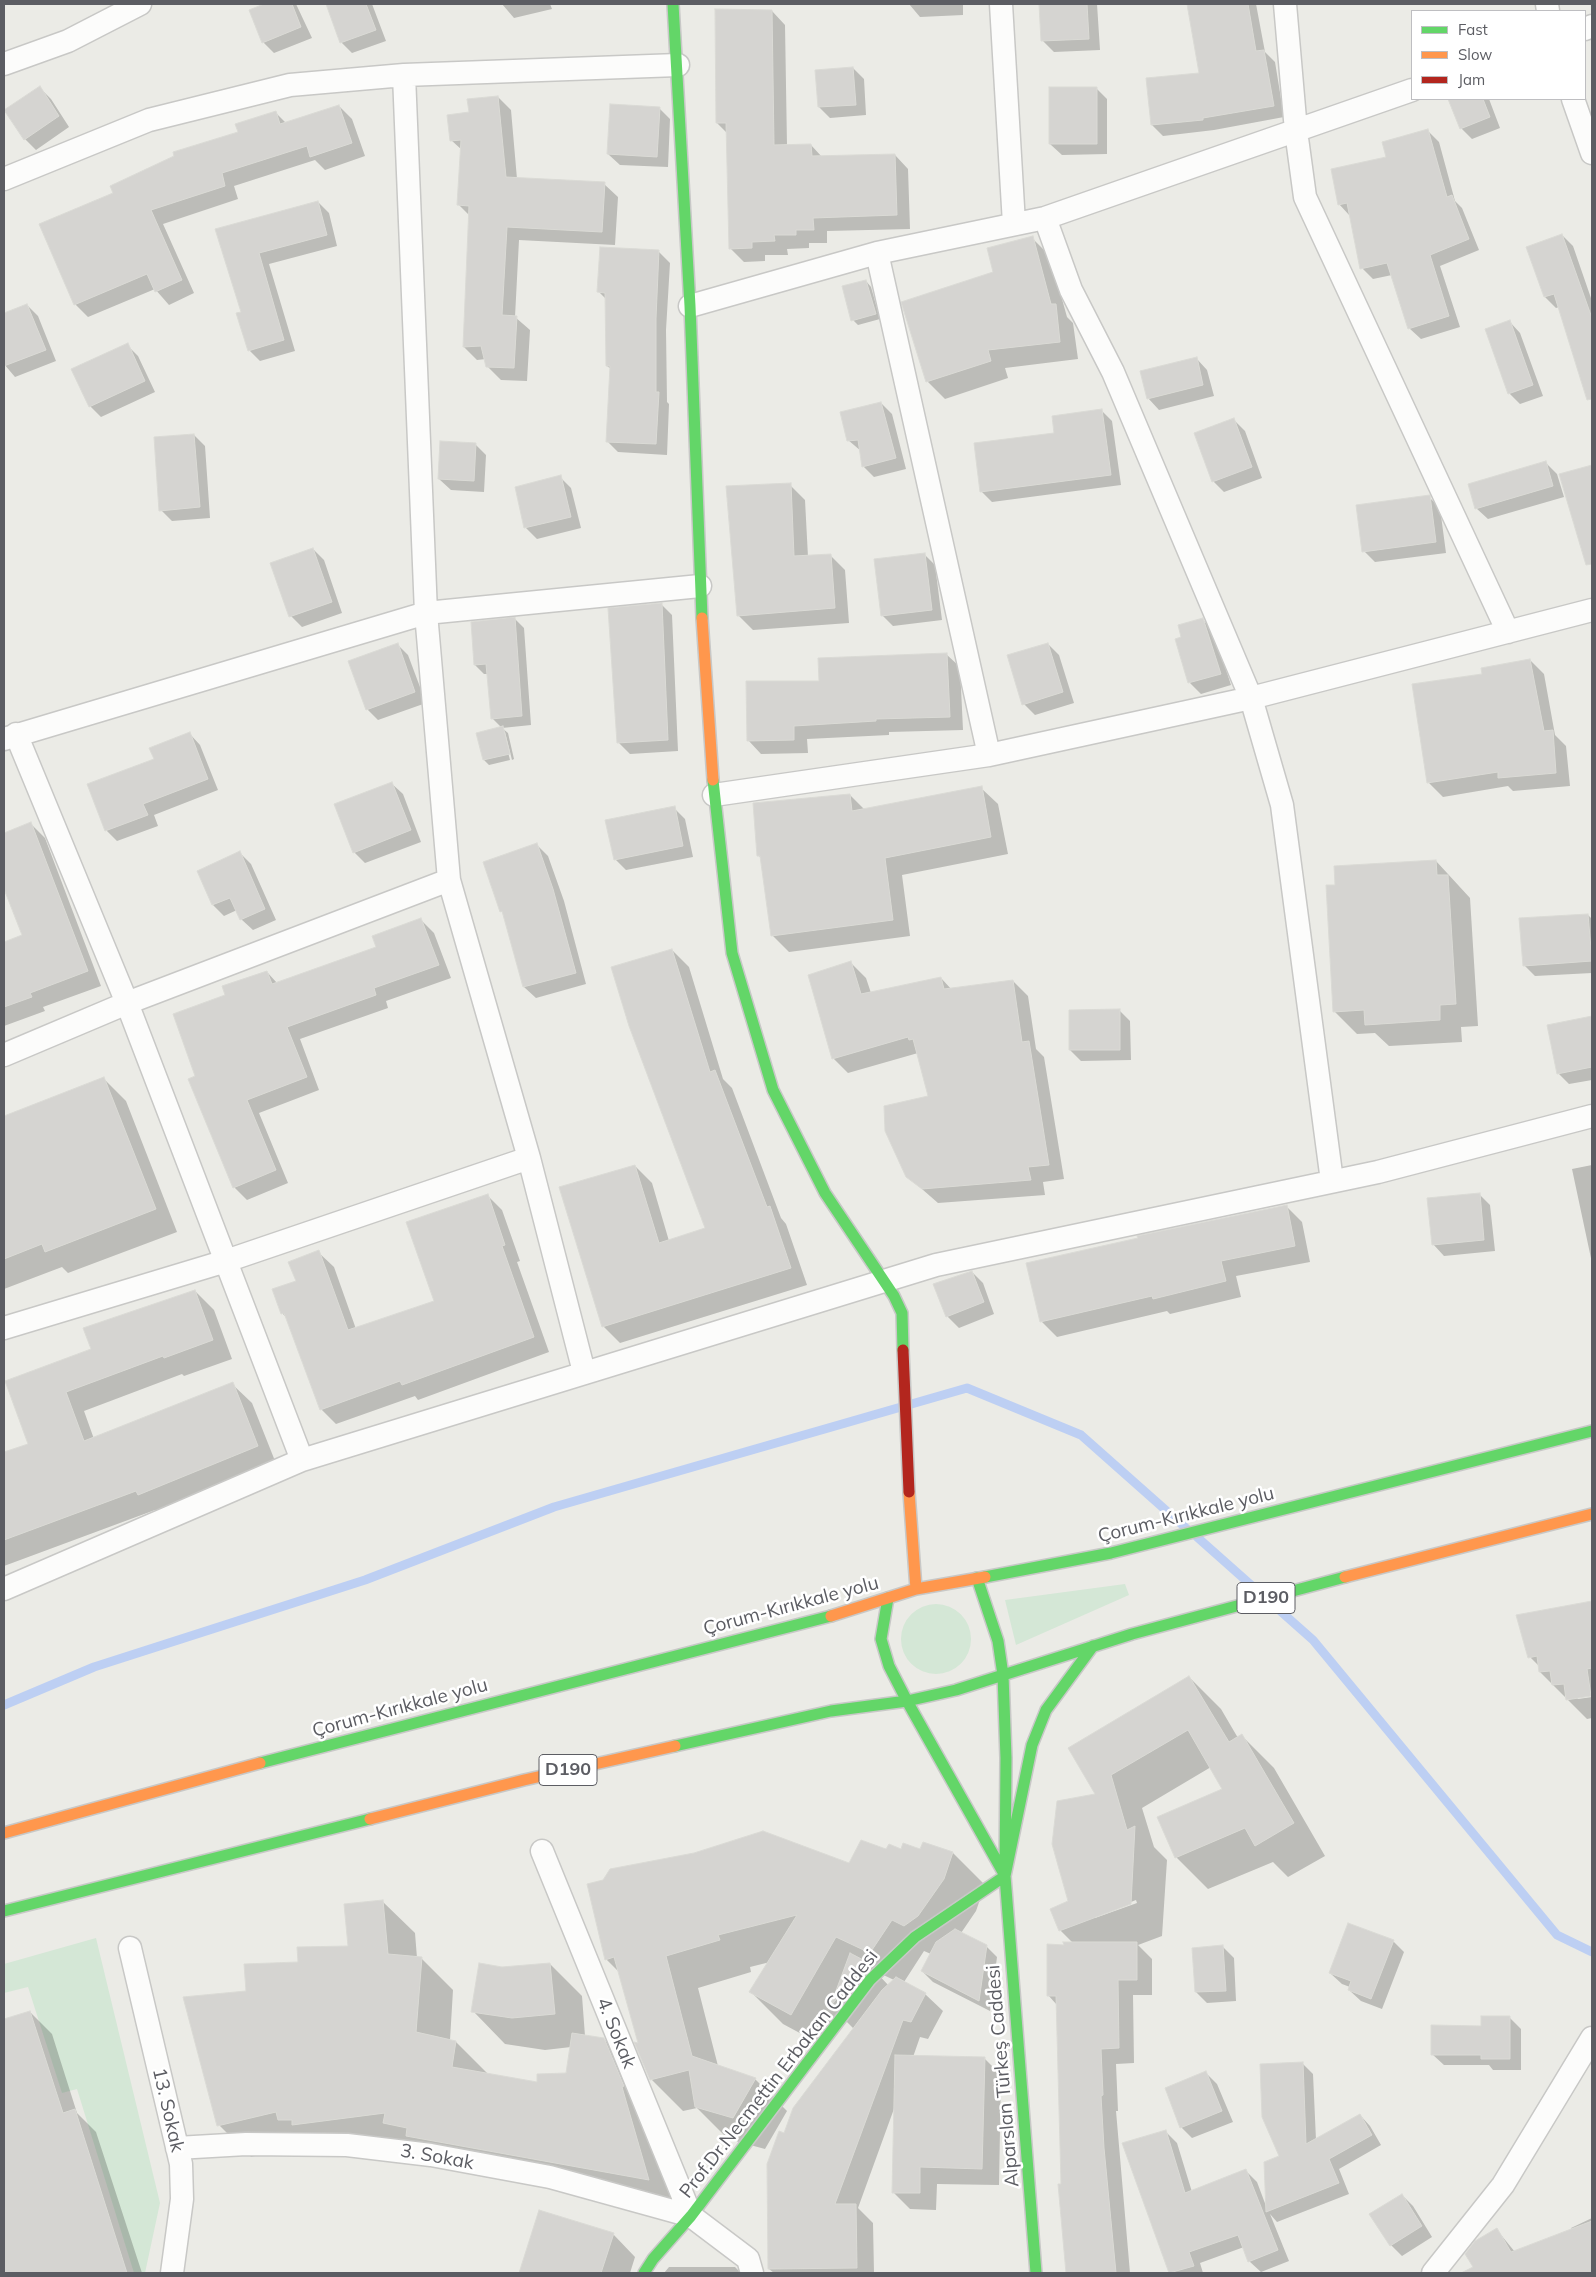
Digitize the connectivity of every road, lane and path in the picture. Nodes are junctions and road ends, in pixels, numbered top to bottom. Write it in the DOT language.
graph roads {
  1 [pos="140,4"];
  2 [pos="673,4"];
  3 [pos="1001,4"];
  4 [pos="1285,4"];
  5 [pos="4,64"];
  6 [pos="678,65"];
  7 [pos="404,75"];
  8 [pos="1411,90"];
  9 [pos="1574,100"];
  10 [pos="1296,131"];
  11 [pos="1592,153"];
  12 [pos="4,179"];
  13 [pos="1045,218"];
  14 [pos="1014,224"];
  15 [pos="877,253"];
  16 [pos="690,306"];
  17 [pos="700,586"];
  18 [pos="1592,610"];
  19 [pos="426,613"];
  20 [pos="1508,632"];
  21 [pos="1251,698"];
  22 [pos="10,736"];
  23 [pos="989,755"];
  24 [pos="714,795"];
  25 [pos="450,880"];
  26 [pos="127,1003"];
  27 [pos="4,1055"];
  28 [pos="1592,1116"];
  29 [pos="529,1158"];
  30 [pos="1332,1181"];
  31 [pos="226,1261"];
  32 [pos="884,1282"];
  33 [pos="4,1328"];
  34 [pos="584,1372"];
  35 [pos="1592,1430"];
  36 [pos="302,1460"];
  37 [pos="1592,1514"];
  38 [pos="977,1578"];
  39 [pos="4,1589"];
  40 [pos="916,1589"];
  41 [pos="888,1598"];
  42 [pos="1093,1646"];
  43 [pos="1003,1675"];
  44 [pos="907,1701"];
  45 [pos="4,1833"];
  46 [pos="542,1851"];
  47 [pos="1005,1876"];
  48 [pos="4,1911"];
  49 [pos="130,1948"];
  50 [pos="1592,2038"];
  51 [pos="177,2148"];
  52 [pos="691,2216"];
  53 [pos="172,2273"];
  54 [pos="644,2273"];
  55 [pos="752,2273"];
  56 [pos="1036,2273"];
  57 [pos="1433,2273"];
  1 -- 5 [label="street"];
  2 -- 6 [label="main road"];
  3 -- 14 [label="street"];
  4 -- 10 [label="street"];
  6 -- 7 [label="street"];
  6 -- 16 [label="main road"];
  7 -- 12 [label="street"];
  7 -- 19 [label="street"];
  8 -- 10 [label="street"];
  9 -- 11 [label="street"];
  10 -- 13 [label="street"];
  10 -- 20 [label="street"];
  13 -- 14 [label="street"];
  13 -- 21 [label="street"];
  14 -- 15 [label="street"];
  15 -- 16 [label="street"];
  15 -- 23 [label="street"];
  16 -- 17 [label="main road"];
  17 -- 19 [label="street"];
  17 -- 24 [label="main road"];
  18 -- 20 [label="street"];
  19 -- 22 [label="street"];
  19 -- 25 [label="street"];
  20 -- 21 [label="street"];
  21 -- 23 [label="street"];
  21 -- 30 [label="street"];
  22 -- 26 [label="street"];
  23 -- 24 [label="street"];
  24 -- 32 [label="main road"];
  25 -- 26 [label="street"];
  25 -- 29 [label="street"];
  26 -- 27 [label="street"];
  26 -- 31 [label="street"];
  28 -- 30 [label="street"];
  29 -- 31 [label="street"];
  29 -- 34 [label="street"];
  30 -- 32 [label="street"];
  31 -- 33 [label="street"];
  31 -- 36 [label="street"];
  32 -- 34 [label="street"];
  32 -- 40 [label="main road"];
  34 -- 36 [label="street"];
  35 -- 38 [label="main road, Çorum-Kırıkkale yolu"];
  36 -- 39 [label="street"];
  37 -- 42 [label="main road, D190"];
  38 -- 40 [label="main road, Çorum-Kırıkkale yolu"];
  38 -- 43 [label="main road"];
  40 -- 41 [label="main road, Çorum-Kırıkkale yolu"];
  41 -- 44 [label="main road"];
  41 -- 45 [label="main road, Çorum-Kırıkkale yolu"];
  42 -- 43 [label="main road, D190"];
  42 -- 47 [label="main road"];
  43 -- 44 [label="main road, D190"];
  43 -- 47 [label="main road"];
  44 -- 47 [label="main road"];
  44 -- 48 [label="main road, D190"];
  46 -- 52 [label="street, 4. Sokak"];
  47 -- 52 [label="main road, Prof.Dr.Necmettin Erbakan Caddesi"];
  47 -- 56 [label="main road, Alparslan Türkeş Caddesi"];
  49 -- 51 [label="street, 13. Sokak"];
  50 -- 57 [label="street"];
  51 -- 52 [label="street, 3. Sokak"];
  51 -- 53 [label="street, 13. Sokak"];
  52 -- 54 [label="main road, Prof.Dr.Necmettin Erbakan Caddesi"];
  52 -- 55 [label="street"];
}
